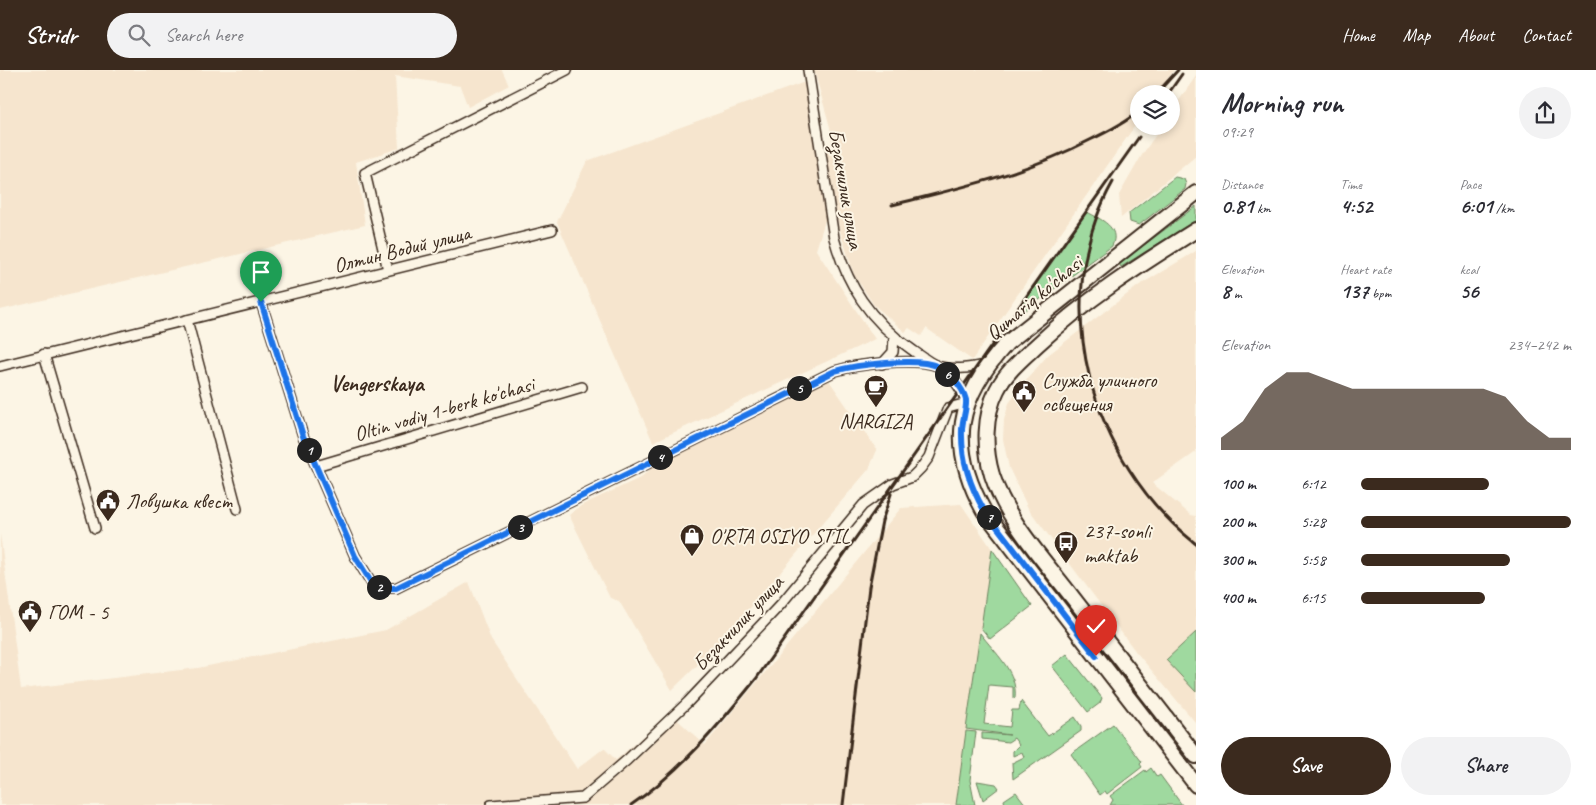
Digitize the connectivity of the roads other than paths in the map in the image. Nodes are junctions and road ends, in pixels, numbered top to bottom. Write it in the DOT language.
graph roads {
  1 [pos="567,70"];
  2 [pos="808,70"];
  3 [pos="1196,192"];
  4 [pos="552,230"];
  5 [pos="1196,230"];
  6 [pos="1102,267"];
  7 [pos="388,270"];
  8 [pos="1114,283"];
  9 [pos="261,302"];
  10 [pos="188,320"];
  11 [pos="894,337"];
  12 [pos="44,354"];
  13 [pos="990,363"];
  14 [pos="882,364"];
  15 [pos="0,366"];
  16 [pos="935,366"];
  17 [pos="582,388"];
  18 [pos="967,403"];
  19 [pos="316,466"];
  20 [pos="237,509"];
  21 [pos="95,528"];
  22 [pos="1146,691"];
  23 [pos="1132,702"];
  24 [pos="1196,756"];
  25 [pos="1196,785"];
  26 [pos="491,805"];
  1 -- 7 [label="street"];
  2 -- 11 [label="street, Безакчилик улица"];
  3 -- 6 [label="main road, Qumariq ko'chasi"];
  4 -- 7 [label="street, Олтин Водий улица"];
  5 -- 8 [label="main road, Qumariq ko'chasi"];
  6 -- 8 [label="main road"];
  6 -- 13 [label="main road, Qumariq ko'chasi"];
  7 -- 9 [label="street, Олтин Водий улица"];
  8 -- 22 [label="main road, Qumariq ko'chasi"];
  9 -- 10 [label="street, Олтин Водий улица"];
  9 -- 19 [label="street"];
  10 -- 12 [label="street, Олтин Водий улица"];
  10 -- 20 [label="street"];
  11 -- 14 [label="street"];
  11 -- 16 [label="street, Безакчилик улица"];
  12 -- 15 [label="street, Олтин Водий улица"];
  12 -- 21 [label="street"];
  13 -- 16 [label="street"];
  13 -- 18 [label="main road, Qumariq ko'chasi"];
  14 -- 16 [label="street"];
  14 -- 19 [label="street"];
  16 -- 18 [label="street"];
  17 -- 19 [label="street, Oltin vodiy 1-berk ko'chasi"];
  18 -- 23 [label="main road, Qumariq ko'chasi"];
  18 -- 26 [label="street, Безакчилик улица"];
  22 -- 23 [label="main road"];
  22 -- 24 [label="main road, Qumariq ko'chasi"];
  23 -- 25 [label="main road, Qumariq ko'chasi"];
}
